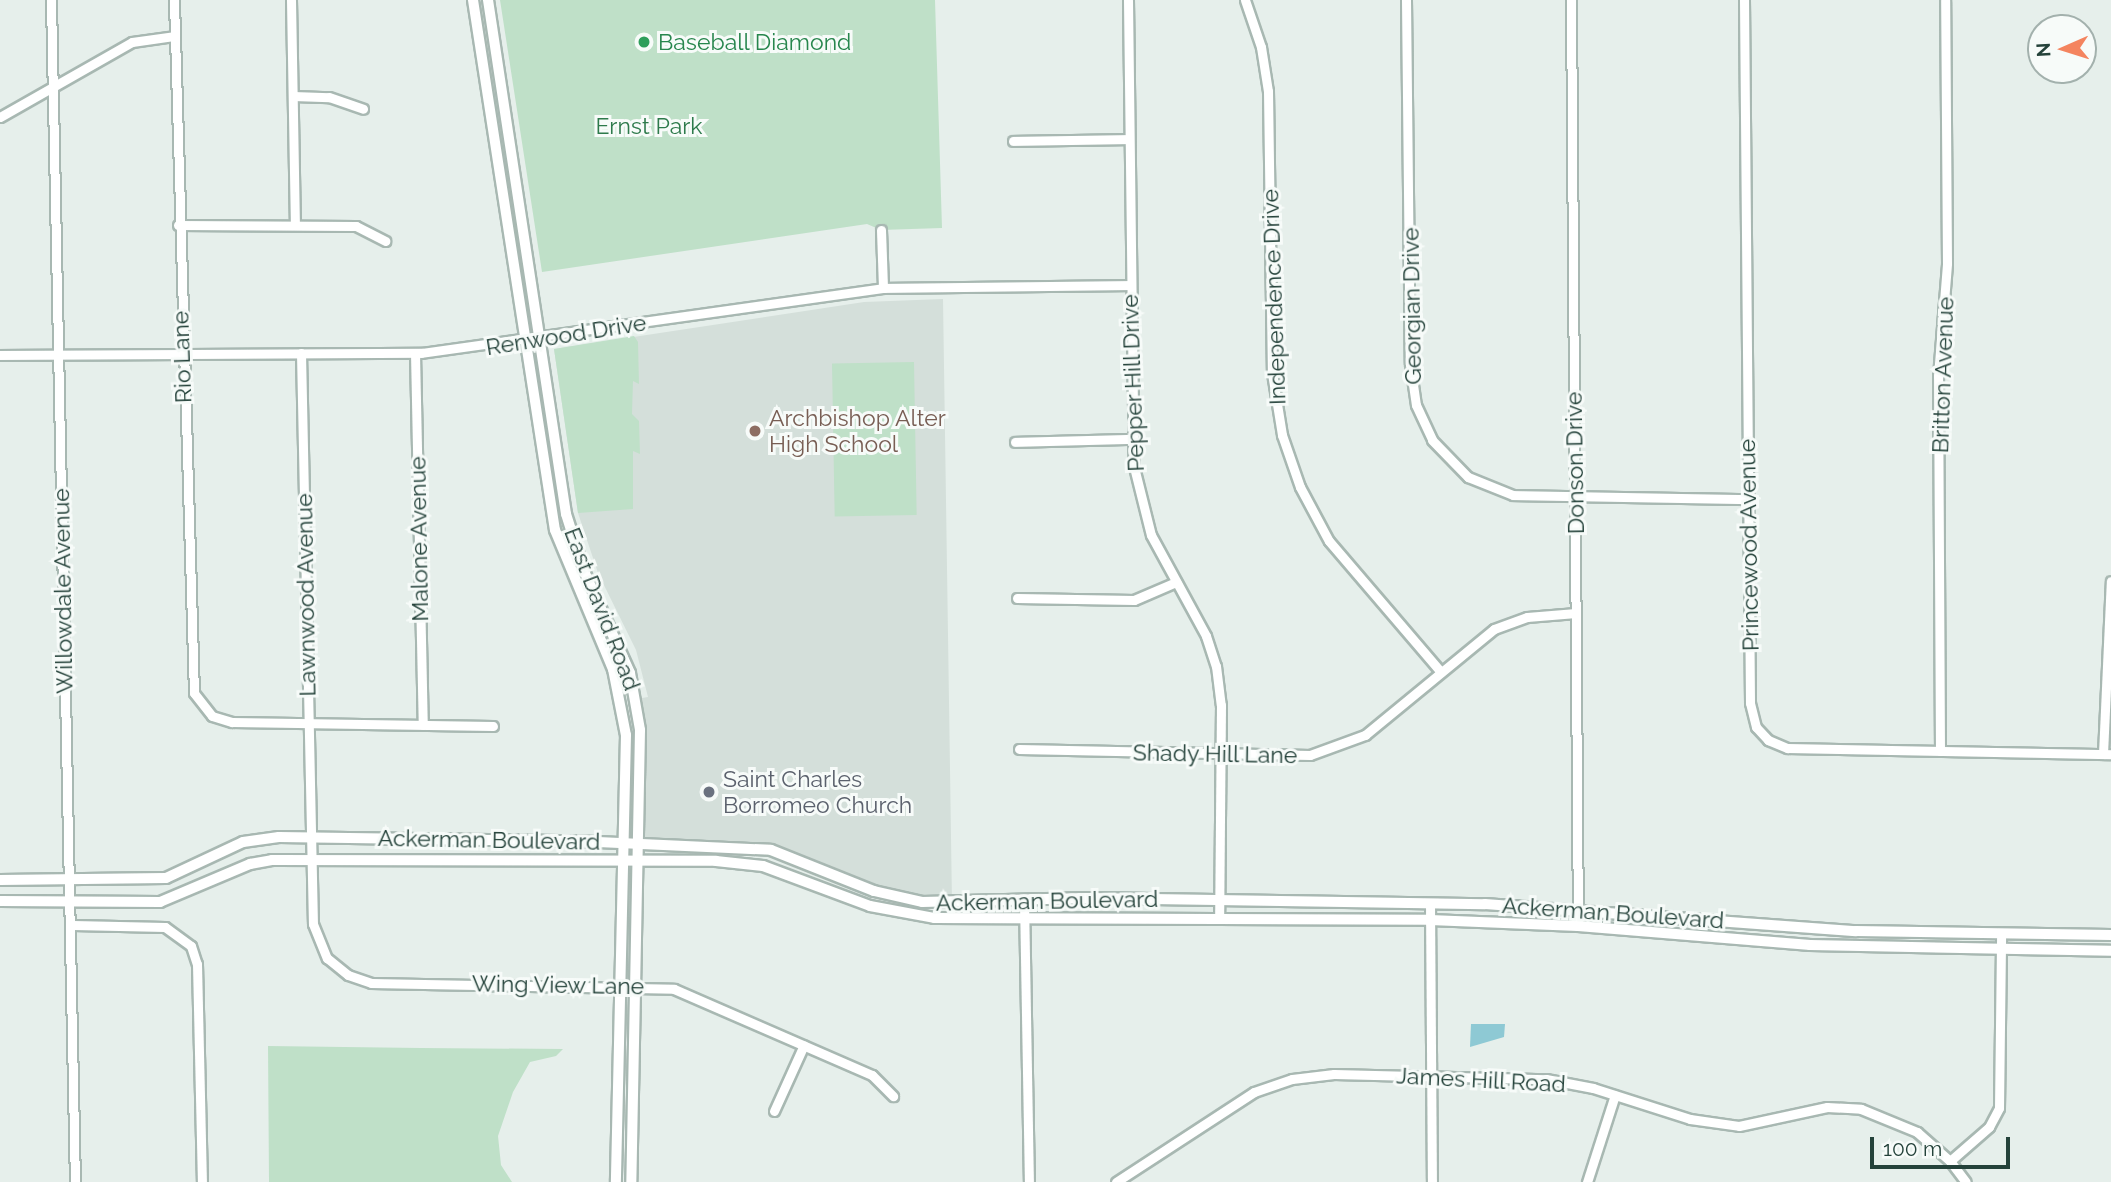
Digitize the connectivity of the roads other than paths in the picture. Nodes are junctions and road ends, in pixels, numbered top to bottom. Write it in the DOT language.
graph roads {
  1 [pos="51,0"];
  2 [pos="174,0"];
  3 [pos="291,0"];
  4 [pos="473,0"];
  5 [pos="488,0"];
  6 [pos="1128,0"];
  7 [pos="1245,0"];
  8 [pos="1406,0"];
  9 [pos="1571,0"];
  10 [pos="1744,0"];
  11 [pos="1945,0"];
  12 [pos="174,36"];
  13 [pos="500,72"];
  14 [pos="485,74"];
  15 [pos="52,88"];
  16 [pos="293,96"];
  17 [pos="363,109"];
  18 [pos="0,117"];
  19 [pos="1129,139"];
  20 [pos="1013,141"];
  21 [pos="295,224"];
  22 [pos="178,225"];
  23 [pos="881,230"];
  24 [pos="384,241"];
  25 [pos="1130,285"];
  26 [pos="883,288"];
  27 [pos="540,338"];
  28 [pos="525,341"];
  29 [pos="181,353"];
  30 [pos="301,353"];
  31 [pos="415,353"];
  32 [pos="0,355"];
  33 [pos="58,355"];
  34 [pos="1132,439"];
  35 [pos="1015,442"];
  36 [pos="1575,498"];
  37 [pos="1748,499"];
  38 [pos="1176,582"];
  39 [pos="2111,582"];
  40 [pos="1017,598"];
  41 [pos="1576,612"];
  42 [pos="1441,672"];
  43 [pos="308,724"];
  44 [pos="423,725"];
  45 [pos="494,726"];
  46 [pos="1019,749"];
  47 [pos="1940,751"];
  48 [pos="2107,754"];
  49 [pos="1220,757"];
  50 [pos="311,837"];
  51 [pos="624,843"];
  52 [pos="639,844"];
  53 [pos="312,859"];
  54 [pos="639,860"];
  55 [pos="623,862"];
  56 [pos="0,880"];
  57 [pos="69,881"];
  58 [pos="1024,900"];
  59 [pos="0,901"];
  60 [pos="1219,901"];
  61 [pos="72,904"];
  62 [pos="1430,904"];
  63 [pos="1578,909"];
  64 [pos="1219,916"];
  65 [pos="1025,917"];
  66 [pos="1430,920"];
  67 [pos="73,925"];
  68 [pos="1578,926"];
  69 [pos="2001,933"];
  70 [pos="2111,935"];
  71 [pos="2001,949"];
  72 [pos="2111,951"];
  73 [pos="621,985"];
  74 [pos="636,986"];
  75 [pos="804,1045"];
  76 [pos="1430,1077"];
  77 [pos="1615,1095"];
  78 [pos="893,1096"];
  79 [pos="774,1111"];
  80 [pos="1950,1161"];
  81 [pos="75,1182"];
  82 [pos="202,1182"];
  83 [pos="616,1182"];
  84 [pos="631,1182"];
  85 [pos="1028,1182"];
  86 [pos="1116,1182"];
  87 [pos="1432,1182"];
  88 [pos="1587,1182"];
  89 [pos="1966,1182"];
  1 -- 15 [label="street, Willowdale Avenue"];
  2 -- 12 [label="street, Rio Lane"];
  3 -- 16 [label="street"];
  4 -- 14 [label="street, East David Road"];
  5 -- 13 [label="street, East David Road"];
  6 -- 19 [label="street, Pepper Hill Drive"];
  7 -- 42 [label="street, Independence Drive"];
  8 -- 36 [label="street, Georgian Drive"];
  9 -- 36 [label="street, Donson Drive"];
  10 -- 37 [label="street, Princewood Avenue"];
  11 -- 47 [label="street, Britton Avenue"];
  12 -- 15 [label="street"];
  12 -- 22 [label="street, Rio Lane"];
  13 -- 14 [label="street"];
  13 -- 27 [label="street, East David Road"];
  14 -- 28 [label="street, East David Road"];
  15 -- 18 [label="street"];
  15 -- 33 [label="street, Willowdale Avenue"];
  16 -- 17 [label="street"];
  16 -- 21 [label="street"];
  19 -- 20 [label="street"];
  19 -- 25 [label="street, Pepper Hill Drive"];
  21 -- 22 [label="street"];
  21 -- 24 [label="street"];
  22 -- 29 [label="street, Rio Lane"];
  23 -- 26 [label="street"];
  25 -- 26 [label="street, Renwood Drive"];
  25 -- 34 [label="street, Pepper Hill Drive"];
  26 -- 27 [label="street, Renwood Drive"];
  27 -- 28 [label="street, Renwood Drive"];
  27 -- 52 [label="street, East David Road"];
  28 -- 31 [label="street, Renwood Drive"];
  28 -- 51 [label="street, East David Road"];
  29 -- 30 [label="street, Renwood Drive"];
  29 -- 33 [label="street, Renwood Drive"];
  29 -- 43 [label="street, Rio Lane"];
  30 -- 31 [label="street, Renwood Drive"];
  30 -- 43 [label="street, Lawnwood Avenue"];
  31 -- 44 [label="street, Malone Avenue"];
  32 -- 33 [label="street, Renwood Drive"];
  33 -- 57 [label="street, Willowdale Avenue"];
  34 -- 35 [label="street"];
  34 -- 38 [label="street, Pepper Hill Drive"];
  36 -- 37 [label="street, Georgian Drive"];
  36 -- 41 [label="street, Donson Drive"];
  37 -- 47 [label="street, Princewood Avenue"];
  38 -- 40 [label="street"];
  38 -- 49 [label="street, Pepper Hill Drive"];
  39 -- 48 [label="street"];
  41 -- 42 [label="street, Shady Hill Lane"];
  41 -- 63 [label="street, Donson Drive"];
  42 -- 49 [label="street, Shady Hill Lane"];
  43 -- 44 [label="street"];
  43 -- 50 [label="street, Lawnwood Avenue"];
  44 -- 45 [label="street"];
  46 -- 49 [label="street, Shady Hill Lane"];
  47 -- 48 [label="street, Princewood Avenue"];
  49 -- 60 [label="street, Pepper Hill Drive"];
  50 -- 51 [label="street, Ackerman Boulevard"];
  50 -- 53 [label="street, Wing View Lane"];
  50 -- 57 [label="street, Ackerman Boulevard"];
  51 -- 52 [label="street, Ackerman Boulevard"];
  51 -- 55 [label="street, East David Road"];
  52 -- 54 [label="street, East David Road"];
  52 -- 58 [label="street, Ackerman Boulevard"];
  53 -- 55 [label="street, Ackerman Boulevard"];
  53 -- 61 [label="street, Ackerman Boulevard"];
  53 -- 73 [label="street, Wing View Lane"];
  54 -- 55 [label="street, Ackerman Boulevard"];
  54 -- 65 [label="street, Ackerman Boulevard"];
  54 -- 74 [label="street, East David Road"];
  55 -- 73 [label="street, East David Road"];
  56 -- 57 [label="street, Ackerman Boulevard"];
  57 -- 61 [label="street, Willowdale Avenue"];
  58 -- 60 [label="street, Ackerman Boulevard"];
  58 -- 65 [label="street"];
  59 -- 61 [label="street, Ackerman Boulevard"];
  60 -- 62 [label="street, Ackerman Boulevard"];
  60 -- 64 [label="street, Pepper Hill Drive"];
  61 -- 67 [label="street, Willowdale Avenue"];
  62 -- 63 [label="street, Ackerman Boulevard"];
  62 -- 66 [label="street"];
  63 -- 68 [label="street, Donson Drive"];
  63 -- 69 [label="street, Ackerman Boulevard"];
  64 -- 65 [label="street, Ackerman Boulevard"];
  64 -- 66 [label="street, Ackerman Boulevard"];
  65 -- 85 [label="street"];
  66 -- 68 [label="street, Ackerman Boulevard"];
  66 -- 76 [label="street"];
  67 -- 81 [label="street, Willowdale Avenue"];
  67 -- 82 [label="street"];
  68 -- 71 [label="street, Ackerman Boulevard"];
  69 -- 70 [label="street, Ackerman Boulevard"];
  69 -- 71 [label="street"];
  71 -- 72 [label="street, Ackerman Boulevard"];
  71 -- 80 [label="street"];
  73 -- 74 [label="street, Wing View Lane"];
  73 -- 83 [label="street, East David Road"];
  74 -- 75 [label="street, Wing View Lane"];
  74 -- 84 [label="street, East David Road"];
  75 -- 78 [label="street, Wing View Lane"];
  75 -- 79 [label="street"];
  76 -- 77 [label="street, James Hill Road"];
  76 -- 86 [label="street, James Hill Road"];
  76 -- 87 [label="street"];
  77 -- 80 [label="street, James Hill Road"];
  77 -- 88 [label="street"];
  80 -- 89 [label="street, James Hill Road"];
}
